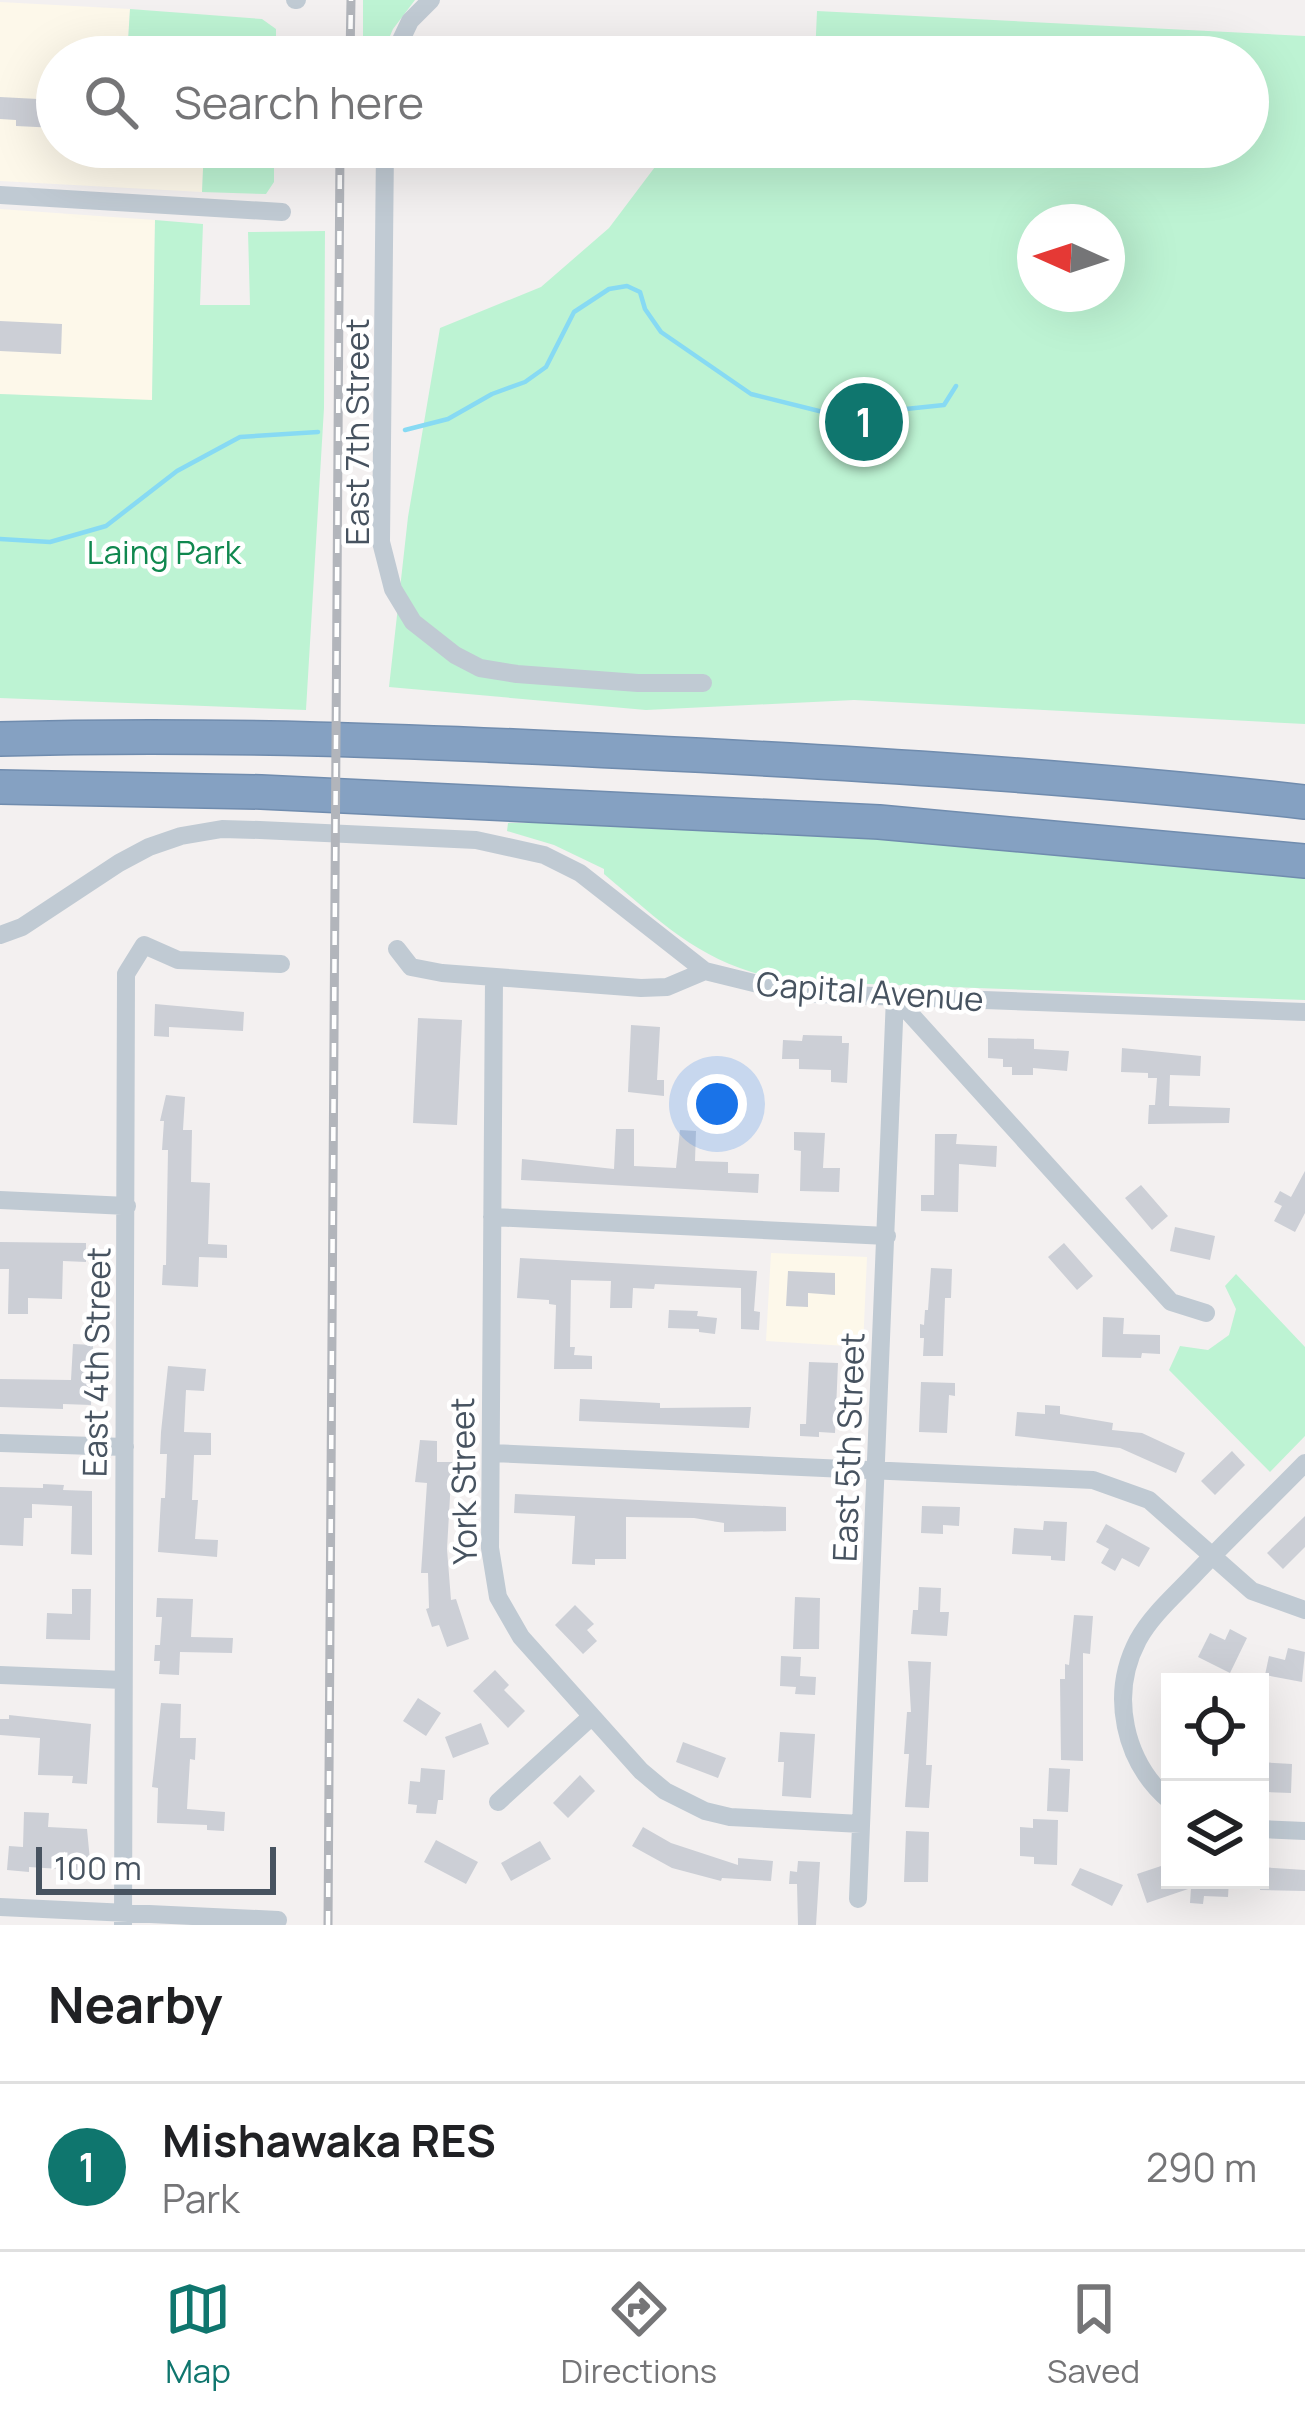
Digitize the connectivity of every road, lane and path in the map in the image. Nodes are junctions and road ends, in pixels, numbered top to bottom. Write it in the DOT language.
graph roads {
  1 [pos="431,0"];
  2 [pos="403,36"];
  3 [pos="385,168"];
  4 [pos="0,195"];
  5 [pos="282,212"];
  6 [pos="703,683"];
  7 [pos="0,740"];
  8 [pos="0,787"];
  9 [pos="1305,802"];
  10 [pos="1305,861"];
  11 [pos="0,934"];
  12 [pos="397,949"];
  13 [pos="281,964"];
  14 [pos="705,971"];
  15 [pos="494,978"];
  16 [pos="895,998"];
  17 [pos="1305,1012"];
  18 [pos="0,1200"];
  19 [pos="127,1206"];
  20 [pos="492,1216"];
  21 [pos="887,1236"];
  22 [pos="1206,1313"];
  23 [pos="0,1442"];
  24 [pos="124,1447"];
  25 [pos="490,1453"];
  26 [pos="1305,1463"];
  27 [pos="878,1470"];
  28 [pos="1212,1556"];
  29 [pos="1305,1610"];
  30 [pos="0,1675"];
  31 [pos="123,1681"];
  32 [pos="592,1717"];
  33 [pos="1161,1794"];
  34 [pos="498,1802"];
  35 [pos="861,1824"];
  36 [pos="1269,1829"];
  37 [pos="1305,1831"];
  38 [pos="858,1899"];
  39 [pos="0,1907"];
  40 [pos="123,1919"];
  41 [pos="278,1920"];
  1 -- 2 [label="street"];
  3 -- 6 [label="street, East 7th Street"];
  4 -- 5 [label="street"];
  7 -- 9 [label="highway"];
  8 -- 10 [label="highway"];
  11 -- 14 [label="street, Capital Avenue"];
  12 -- 15 [label="street"];
  13 -- 19 [label="street, East 4th Street"];
  14 -- 15 [label="street"];
  14 -- 16 [label="street, Capital Avenue"];
  15 -- 20 [label="street, York Street"];
  16 -- 17 [label="street, Capital Avenue"];
  16 -- 21 [label="street, East 5th Street"];
  16 -- 22 [label="street"];
  18 -- 19 [label="street"];
  19 -- 24 [label="street, East 4th Street"];
  20 -- 21 [label="street"];
  20 -- 25 [label="street, York Street"];
  21 -- 27 [label="street, East 5th Street"];
  23 -- 24 [label="street"];
  24 -- 31 [label="street, East 4th Street"];
  25 -- 27 [label="street"];
  25 -- 32 [label="street, York Street"];
  26 -- 28 [label="street"];
  27 -- 28 [label="street"];
  27 -- 35 [label="street, East 5th Street"];
  28 -- 29 [label="street"];
  28 -- 33 [label="street"];
  30 -- 31 [label="street"];
  31 -- 40 [label="street, East 4th Street"];
  32 -- 34 [label="street"];
  32 -- 35 [label="street, York Street"];
  35 -- 38 [label="street, East 5th Street"];
  36 -- 37 [label="street"];
  39 -- 40 [label="street"];
  40 -- 41 [label="street"];
}
